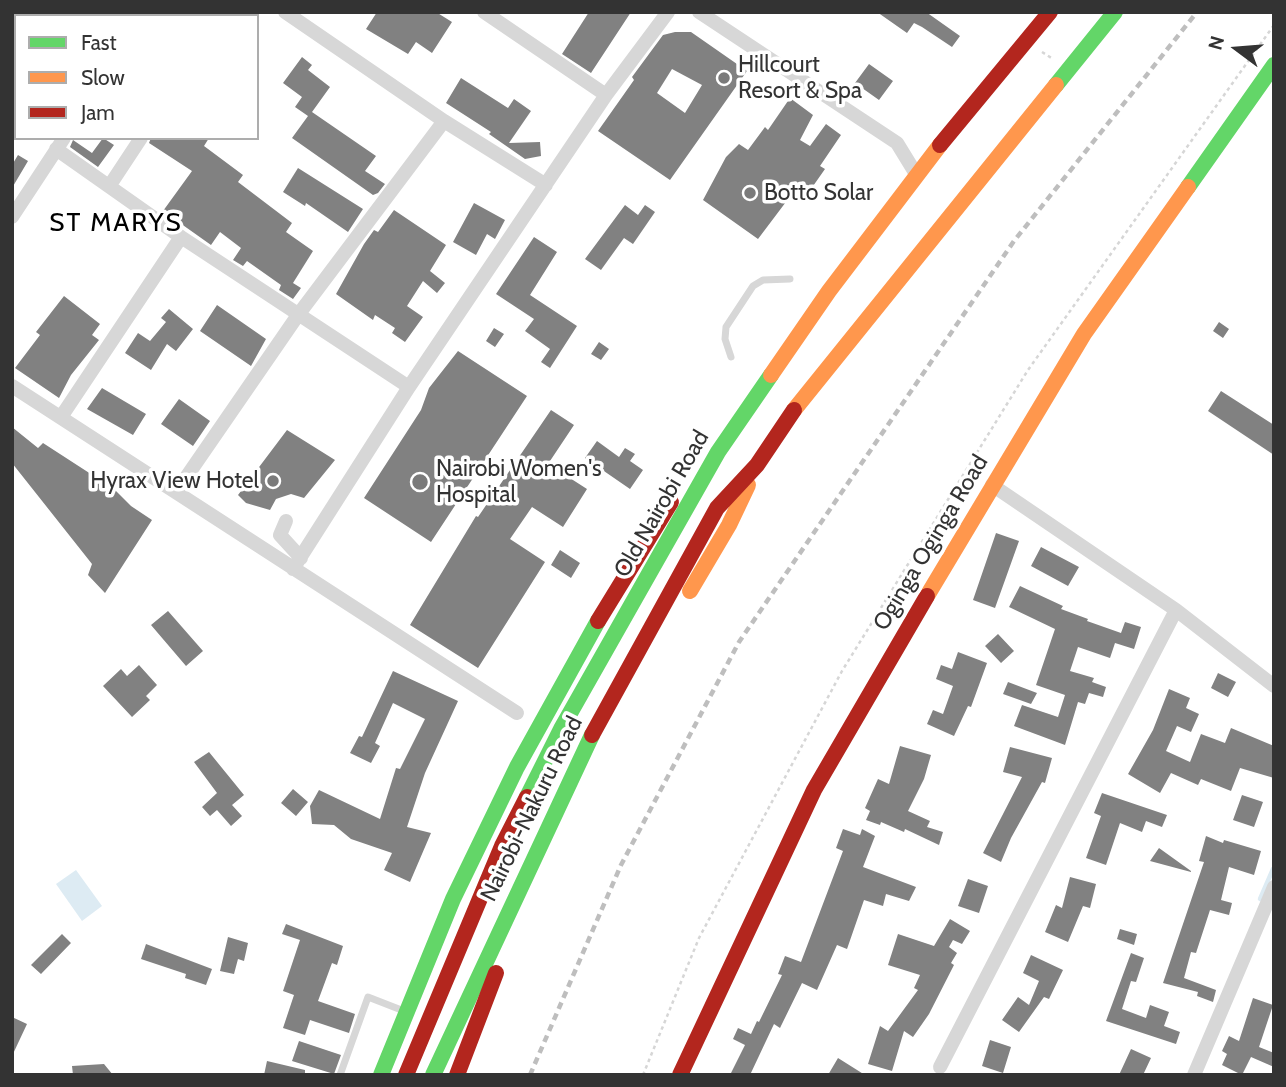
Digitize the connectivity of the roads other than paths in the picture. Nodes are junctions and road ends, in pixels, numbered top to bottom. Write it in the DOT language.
graph roads {
  1 [pos="285,12"];
  2 [pos="484,12"];
  3 [pos="668,12"];
  4 [pos="699,12"];
  5 [pos="1050,12"];
  6 [pos="1115,12"];
  7 [pos="1274,65"];
  8 [pos="606,94"];
  9 [pos="444,121"];
  10 [pos="140,140"];
  11 [pos="60,144"];
  12 [pos="916,174"];
  13 [pos="110,185"];
  14 [pos="546,185"];
  15 [pos="12,217"];
  16 [pos="181,237"];
  17 [pos="790,279"];
  18 [pos="298,315"];
  19 [pos="731,357"];
  20 [pos="12,386"];
  21 [pos="408,387"];
  22 [pos="61,416"];
  23 [pos="718,452"];
  24 [pos="757,465"];
  25 [pos="992,485"];
  26 [pos="176,492"];
  27 [pos="286,521"];
  28 [pos="297,564"];
  29 [pos="1176,610"];
  30 [pos="1274,686"];
  31 [pos="517,713"];
  32 [pos="1274,887"];
  33 [pos="407,1012"];
  34 [pos="940,1067"];
  35 [pos="340,1075"];
  36 [pos="381,1075"];
  37 [pos="405,1075"];
  38 [pos="433,1075"];
  39 [pos="457,1075"];
  40 [pos="680,1075"];
  41 [pos="1194,1075"];
  1 -- 9 [label="street"];
  2 -- 8 [label="street"];
  3 -- 8 [label="street"];
  4 -- 12 [label="street"];
  5 -- 12 [label="main road, Old Nairobi Road"];
  6 -- 24 [label="main road"];
  7 -- 25 [label="main road, Oginga Oginga Road"];
  8 -- 14 [label="street"];
  9 -- 14 [label="street"];
  9 -- 18 [label="street"];
  10 -- 13 [label="street"];
  11 -- 13 [label="street"];
  11 -- 15 [label="street"];
  12 -- 23 [label="main road, Old Nairobi Road"];
  13 -- 16 [label="street"];
  14 -- 21 [label="street"];
  16 -- 18 [label="street"];
  16 -- 22 [label="street"];
  17 -- 19 [label="lane"];
  18 -- 21 [label="street"];
  18 -- 26 [label="street"];
  20 -- 22 [label="street"];
  21 -- 28 [label="street"];
  22 -- 26 [label="street"];
  23 -- 33 [label="main road"];
  23 -- 37 [label="main road, Old Nairobi Road"];
  24 -- 38 [label="main road, Nairobi-Nakuru Road"];
  24 -- 39 [label="main road"];
  25 -- 29 [label="street"];
  25 -- 40 [label="main road, Oginga Oginga Road"];
  26 -- 28 [label="street"];
  27 -- 28 [label="street"];
  28 -- 31 [label="street"];
  29 -- 30 [label="street"];
  29 -- 34 [label="street"];
  32 -- 41 [label="street"];
  33 -- 35 [label="lane"];
  33 -- 36 [label="main road"];
}
